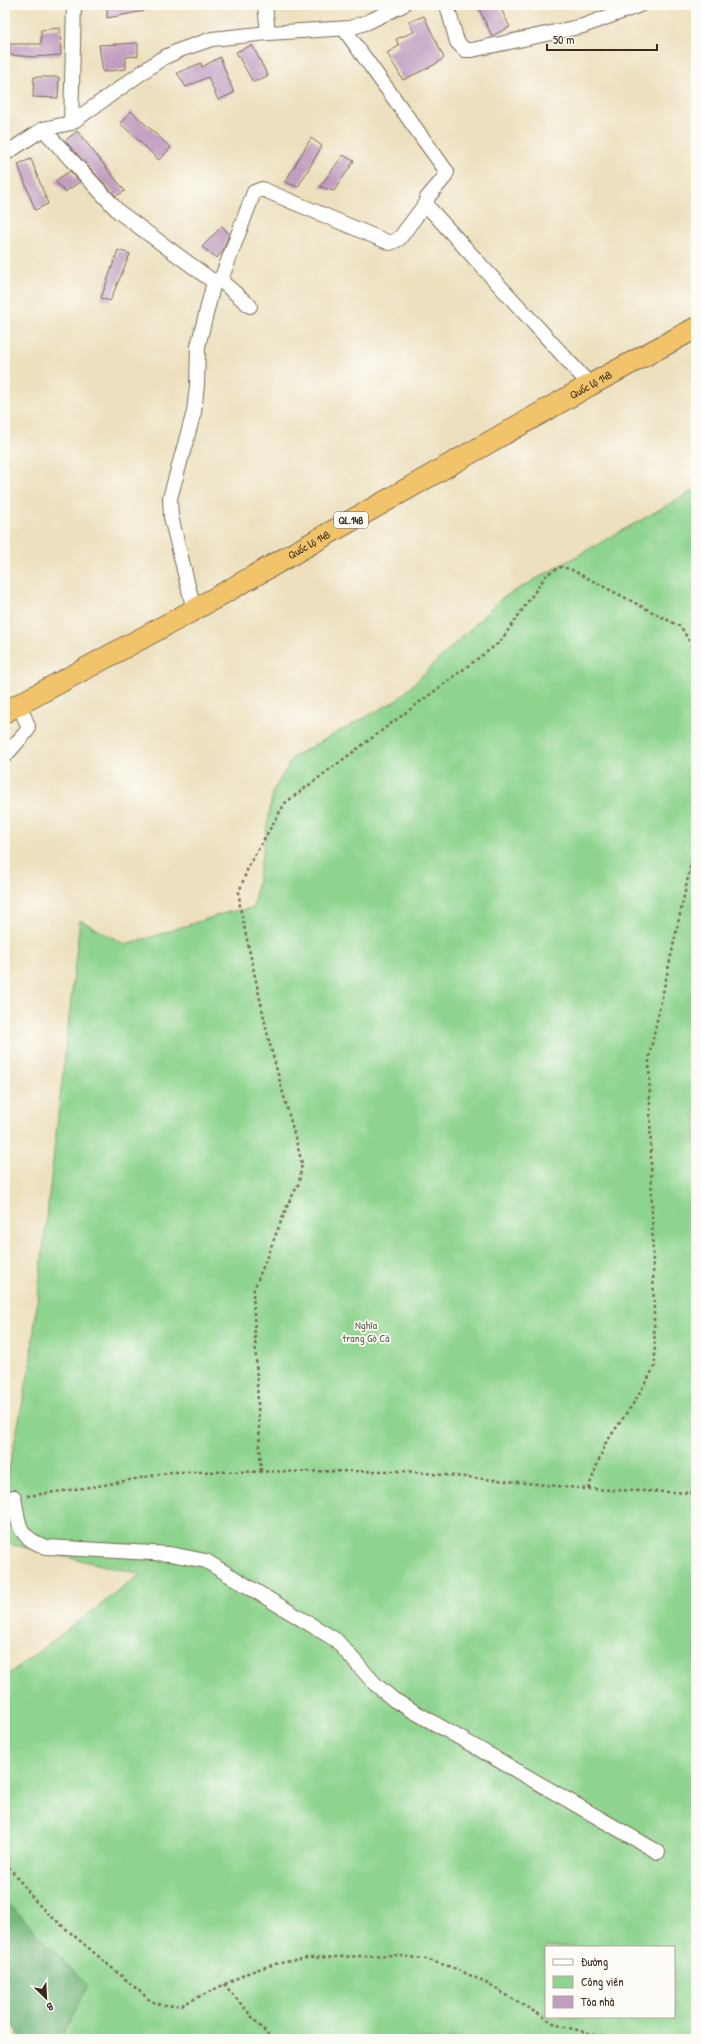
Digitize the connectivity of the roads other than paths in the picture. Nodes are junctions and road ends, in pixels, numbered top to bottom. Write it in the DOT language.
graph roads {
  1 [pos="74,5"];
  2 [pos="265,5"];
  3 [pos="403,5"];
  4 [pos="447,5"];
  5 [pos="640,5"];
  6 [pos="344,29"];
  7 [pos="268,33"];
  8 [pos="72,123"];
  9 [pos="43,129"];
  10 [pos="5,154"];
  11 [pos="426,203"];
  12 [pos="217,281"];
  13 [pos="250,306"];
  14 [pos="696,328"];
  15 [pos="590,385"];
  16 [pos="194,610"];
  17 [pos="12,708"];
  18 [pos="5,756"];
  19 [pos="14,1498"];
  20 [pos="658,1852"];
  1 -- 8 [label="street"];
  2 -- 7 [label="street"];
  3 -- 6 [label="street"];
  4 -- 5 [label="street"];
  6 -- 7 [label="street"];
  6 -- 11 [label="street"];
  7 -- 8 [label="street"];
  8 -- 9 [label="street"];
  9 -- 10 [label="street"];
  9 -- 12 [label="street"];
  11 -- 12 [label="street"];
  11 -- 15 [label="street"];
  12 -- 13 [label="street"];
  12 -- 16 [label="street"];
  14 -- 15 [label="highway, Quốc lộ 14B / QL.14B"];
  15 -- 16 [label="highway, Quốc lộ 14B / QL.14B"];
  16 -- 17 [label="highway, Quốc lộ 14B / QL.14B"];
  17 -- 18 [label="street"];
  19 -- 20 [label="street"];
}
